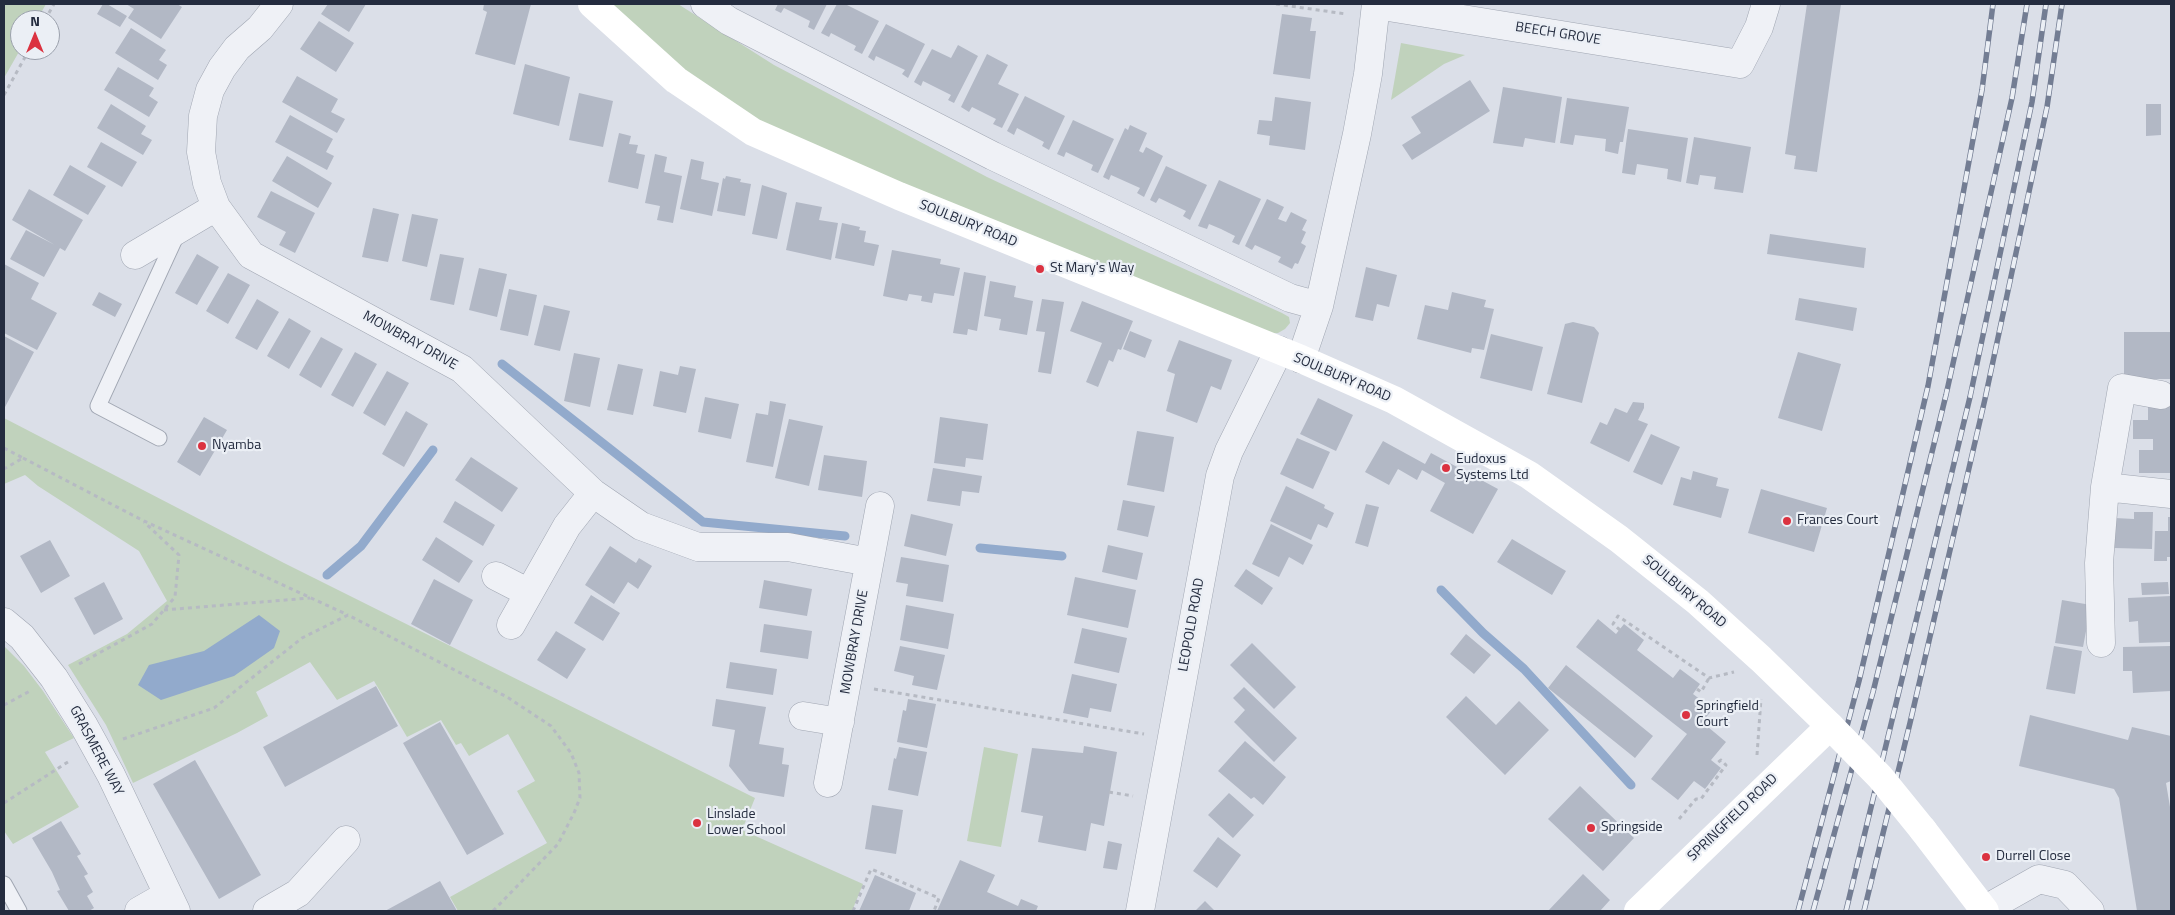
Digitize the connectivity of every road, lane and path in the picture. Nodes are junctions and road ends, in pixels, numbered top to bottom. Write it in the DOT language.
graph roads {
  1 [pos="280,4"];
  2 [pos="592,4"];
  3 [pos="705,4"];
  4 [pos="1276,4"];
  5 [pos="1766,4"];
  6 [pos="1375,9"];
  7 [pos="23,60"];
  8 [pos="4,95"];
  9 [pos="216,208"];
  10 [pos="180,228"];
  11 [pos="135,255"];
  12 [pos="1319,306"];
  13 [pos="1290,355"];
  14 [pos="2161,394"];
  15 [pos="159,438"];
  16 [pos="4,448"];
  17 [pos="23,458"];
  18 [pos="4,469"];
  19 [pos="2104,487"];
  20 [pos="594,493"];
  21 [pos="2171,494"];
  22 [pos="880,506"];
  23 [pos="142,520"];
  24 [pos="869,562"];
  25 [pos="496,576"];
  26 [pos="529,593"];
  27 [pos="311,598"];
  28 [pos="164,610"];
  29 [pos="348,615"];
  30 [pos="4,622"];
  31 [pos="512,625"];
  32 [pos="1620,630"];
  33 [pos="2101,643"];
  34 [pos="1774,672"];
  35 [pos="54,678"];
  36 [pos="847,684"];
  37 [pos="1697,689"];
  38 [pos="803,716"];
  39 [pos="1824,720"];
  40 [pos="840,722"];
  41 [pos="1172,739"];
  42 [pos="96,749"];
  43 [pos="1757,761"];
  44 [pos="1716,764"];
  45 [pos="828,783"];
  46 [pos="1110,792"];
  47 [pos="1137,796"];
  48 [pos="4,803"];
  49 [pos="1679,819"];
  50 [pos="346,840"];
  51 [pos="4,884"];
  52 [pos="172,903"];
  53 [pos="19,911"];
  54 [pos="139,911"];
  55 [pos="267,911"];
  56 [pos="492,911"];
  57 [pos="853,911"];
  58 [pos="934,911"];
  59 [pos="1140,911"];
  60 [pos="1638,911"];
  61 [pos="1984,911"];
  62 [pos="2090,911"];
  1 -- 9 [label="street, MOWBRAY DRIVE"];
  2 -- 13 [label="street, SOULBURY ROAD"];
  3 -- 12 [label="street"];
  4 -- 6 [label="path"];
  5 -- 6 [label="street, BEECH GROVE"];
  6 -- 12 [label="street"];
  7 -- 8 [label="path"];
  9 -- 10 [label="street"];
  9 -- 20 [label="street, MOWBRAY DRIVE"];
  10 -- 11 [label="street"];
  10 -- 15 [label="lane"];
  12 -- 13 [label="street"];
  13 -- 34 [label="street, SOULBURY ROAD"];
  13 -- 41 [label="street, LEOPOLD ROAD"];
  14 -- 19 [label="street"];
  16 -- 17 [label="path"];
  17 -- 18 [label="path"];
  17 -- 23 [label="path"];
  19 -- 21 [label="street"];
  19 -- 33 [label="street"];
  20 -- 24 [label="street, MOWBRAY DRIVE"];
  20 -- 26 [label="street"];
  22 -- 24 [label="street, MOWBRAY DRIVE"];
  23 -- 27 [label="path"];
  23 -- 28 [label="path"];
  24 -- 36 [label="street, MOWBRAY DRIVE"];
  25 -- 26 [label="street"];
  26 -- 31 [label="street"];
  27 -- 28 [label="path"];
  27 -- 29 [label="path"];
  28 -- 35 [label="path"];
  29 -- 42 [label="path"];
  29 -- 56 [label="path"];
  30 -- 35 [label="street, GRASMERE WAY"];
  32 -- 37 [label="path"];
  34 -- 39 [label="street, SOULBURY ROAD"];
  34 -- 43 [label="path"];
  35 -- 42 [label="street, GRASMERE WAY"];
  36 -- 40 [label="street, MOWBRAY DRIVE"];
  36 -- 41 [label="path"];
  38 -- 40 [label="street"];
  39 -- 60 [label="street, SPRINGFIELD ROAD"];
  39 -- 61 [label="street, SOULBURY ROAD, bridge"];
  40 -- 45 [label="street, MOWBRAY DRIVE"];
  41 -- 59 [label="street, LEOPOLD ROAD"];
  42 -- 48 [label="path"];
  42 -- 52 [label="street, GRASMERE WAY"];
  44 -- 49 [label="path"];
  46 -- 47 [label="path"];
  50 -- 55 [label="street"];
  51 -- 53 [label="lane"];
  52 -- 54 [label="street, GRASMERE WAY"];
  57 -- 58 [label="path"];
  61 -- 62 [label="street"];
}
